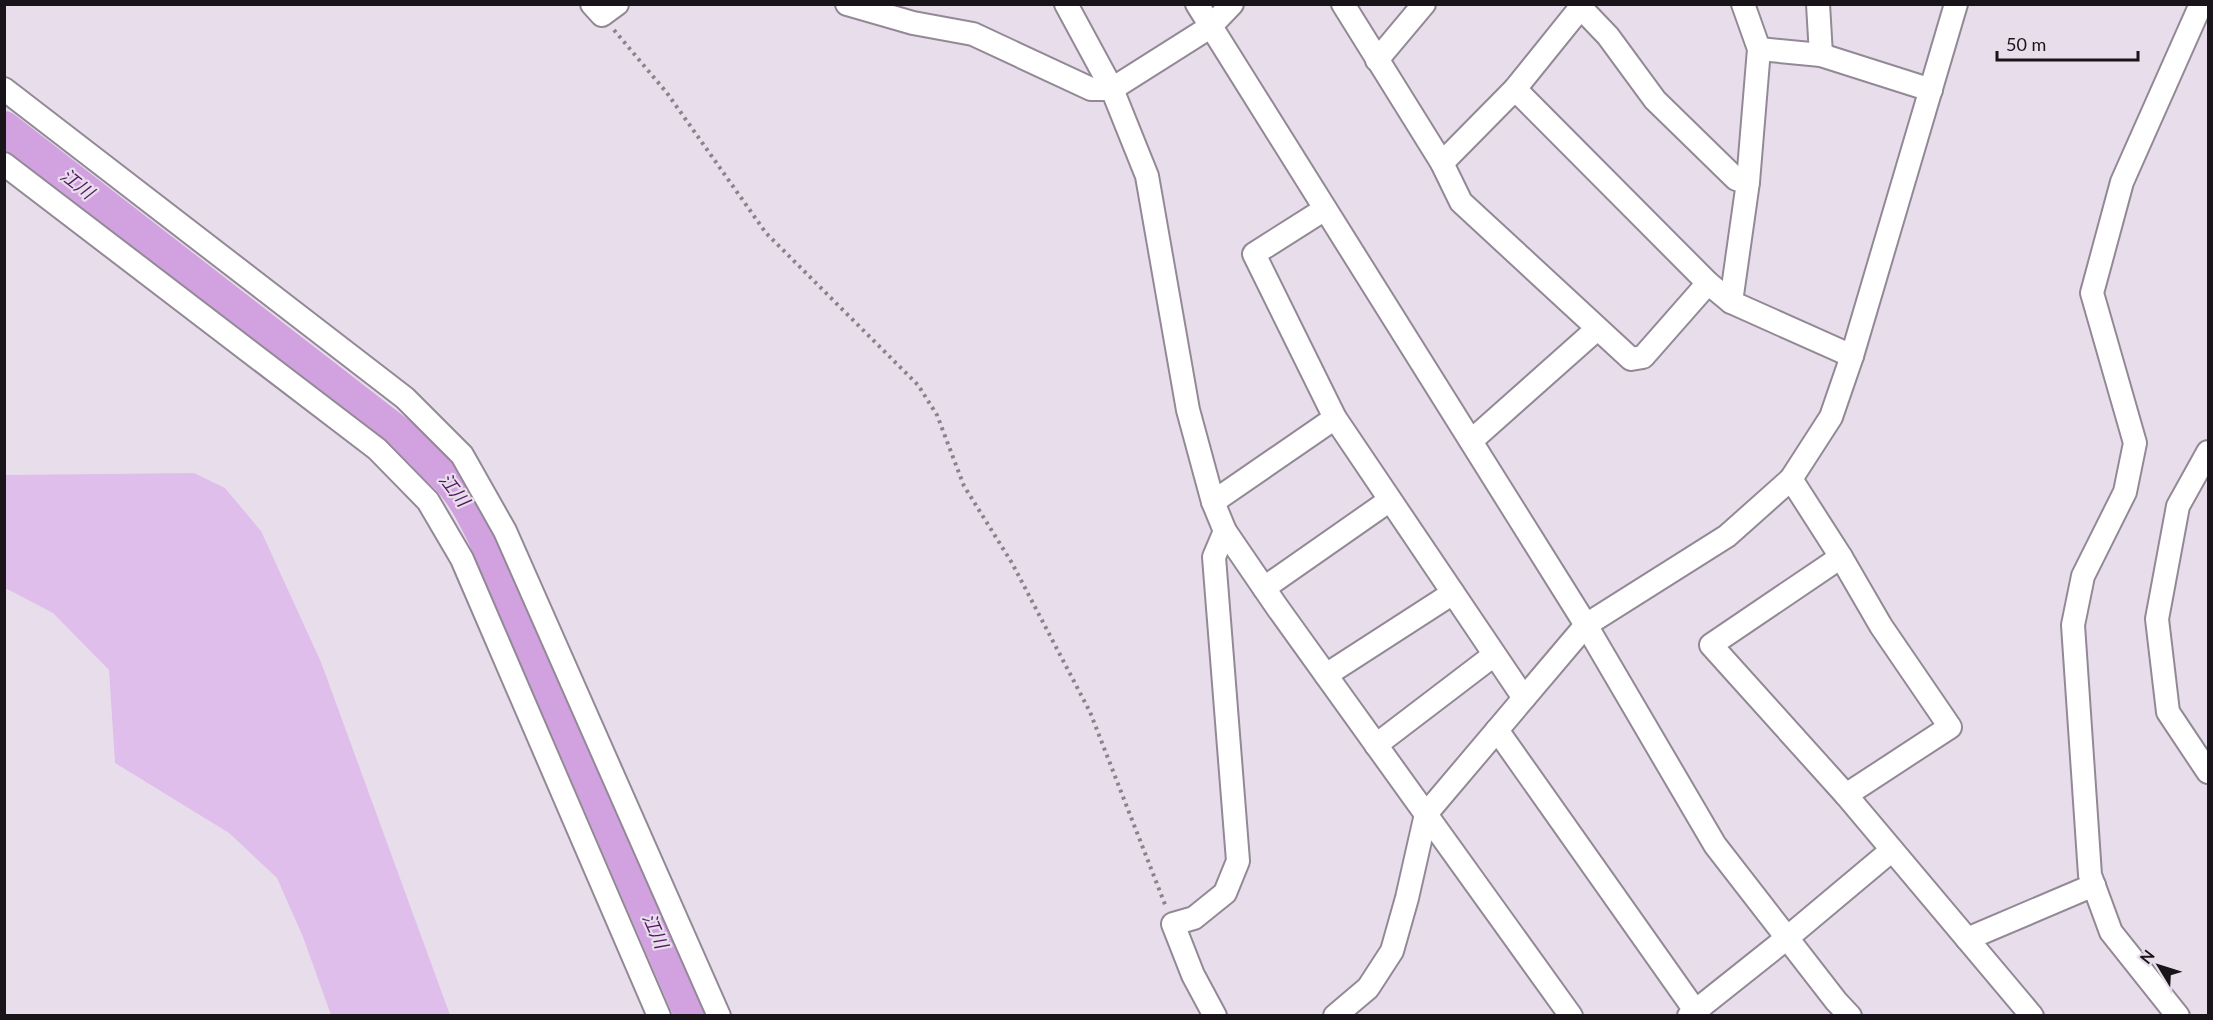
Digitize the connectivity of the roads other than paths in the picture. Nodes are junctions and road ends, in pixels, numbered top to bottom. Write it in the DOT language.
graph roads {
  1 [pos="847,4"];
  2 [pos="1066,4"];
  3 [pos="1197,4"];
  4 [pos="1232,4"];
  5 [pos="1342,4"];
  6 [pos="1424,4"];
  7 [pos="1743,4"];
  8 [pos="1818,4"];
  9 [pos="1956,4"];
  10 [pos="2201,4"];
  11 [pos="1210,27"];
  12 [pos="1759,49"];
  13 [pos="1821,55"];
  14 [pos="1377,60"];
  15 [pos="4,89"];
  16 [pos="1112,89"];
  17 [pos="1515,89"];
  18 [pos="1931,90"];
  19 [pos="1442,163"];
  20 [pos="4,164"];
  21 [pos="1748,182"];
  22 [pos="1325,209"];
  23 [pos="1708,283"];
  24 [pos="1731,302"];
  25 [pos="1597,329"];
  26 [pos="1852,356"];
  27 [pos="1335,418"];
  28 [pos="1471,441"];
  29 [pos="2208,452"];
  30 [pos="1791,479"];
  31 [pos="1390,500"];
  32 [pos="1213,502"];
  33 [pos="1225,531"];
  34 [pos="1841,557"];
  35 [pos="1264,588"];
  36 [pos="1453,592"];
  37 [pos="1586,625"];
  38 [pos="1494,655"];
  39 [pos="1326,675"];
  40 [pos="1524,698"];
  41 [pos="1497,730"];
  42 [pos="1376,745"];
  43 [pos="2208,771"];
  44 [pos="1846,795"];
  45 [pos="1426,814"];
  46 [pos="1892,850"];
  47 [pos="2094,885"];
  48 [pos="1787,938"];
  49 [pos="1967,939"];
  50 [pos="1694,1014"];
  51 [pos="659,1016"];
  52 [pos="719,1016"];
  53 [pos="1215,1016"];
  54 [pos="1335,1016"];
  55 [pos="1571,1016"];
  56 [pos="1850,1016"];
  57 [pos="2032,1016"];
  58 [pos="2178,1016"];
  1 -- 16 [label="street"];
  2 -- 16 [label="street"];
  3 -- 11 [label="street"];
  4 -- 11 [label="street"];
  5 -- 14 [label="street"];
  6 -- 14 [label="street"];
  7 -- 12 [label="street"];
  8 -- 13 [label="street"];
  9 -- 18 [label="street"];
  10 -- 47 [label="street"];
  11 -- 16 [label="street"];
  11 -- 22 [label="street"];
  12 -- 13 [label="street"];
  12 -- 21 [label="street"];
  13 -- 18 [label="street"];
  14 -- 19 [label="street"];
  15 -- 52 [label="street"];
  16 -- 32 [label="street"];
  17 -- 19 [label="street"];
  17 -- 21 [label="street"];
  17 -- 23 [label="street"];
  18 -- 26 [label="street"];
  19 -- 25 [label="street"];
  20 -- 51 [label="street"];
  21 -- 24 [label="street"];
  22 -- 27 [label="street"];
  22 -- 28 [label="street"];
  23 -- 24 [label="street"];
  23 -- 25 [label="street"];
  24 -- 26 [label="street"];
  25 -- 28 [label="street"];
  26 -- 30 [label="street"];
  27 -- 31 [label="street"];
  27 -- 32 [label="street"];
  28 -- 37 [label="street"];
  29 -- 43 [label="street"];
  30 -- 34 [label="street"];
  30 -- 37 [label="street"];
  31 -- 35 [label="street"];
  31 -- 36 [label="street"];
  32 -- 33 [label="street"];
  33 -- 35 [label="street"];
  33 -- 53 [label="street"];
  34 -- 44 [label="street"];
  34 -- 44 [label="street"];
  35 -- 39 [label="street"];
  36 -- 38 [label="street"];
  36 -- 39 [label="street"];
  37 -- 40 [label="street"];
  37 -- 48 [label="street"];
  38 -- 40 [label="street"];
  38 -- 42 [label="street"];
  39 -- 42 [label="street"];
  40 -- 41 [label="street"];
  41 -- 45 [label="street"];
  41 -- 50 [label="street"];
  42 -- 45 [label="street"];
  44 -- 46 [label="street"];
  45 -- 54 [label="street"];
  45 -- 55 [label="street"];
  46 -- 48 [label="street"];
  46 -- 49 [label="street"];
  47 -- 49 [label="street"];
  47 -- 58 [label="street"];
  48 -- 50 [label="street"];
  48 -- 56 [label="street"];
  49 -- 57 [label="street"];
}
